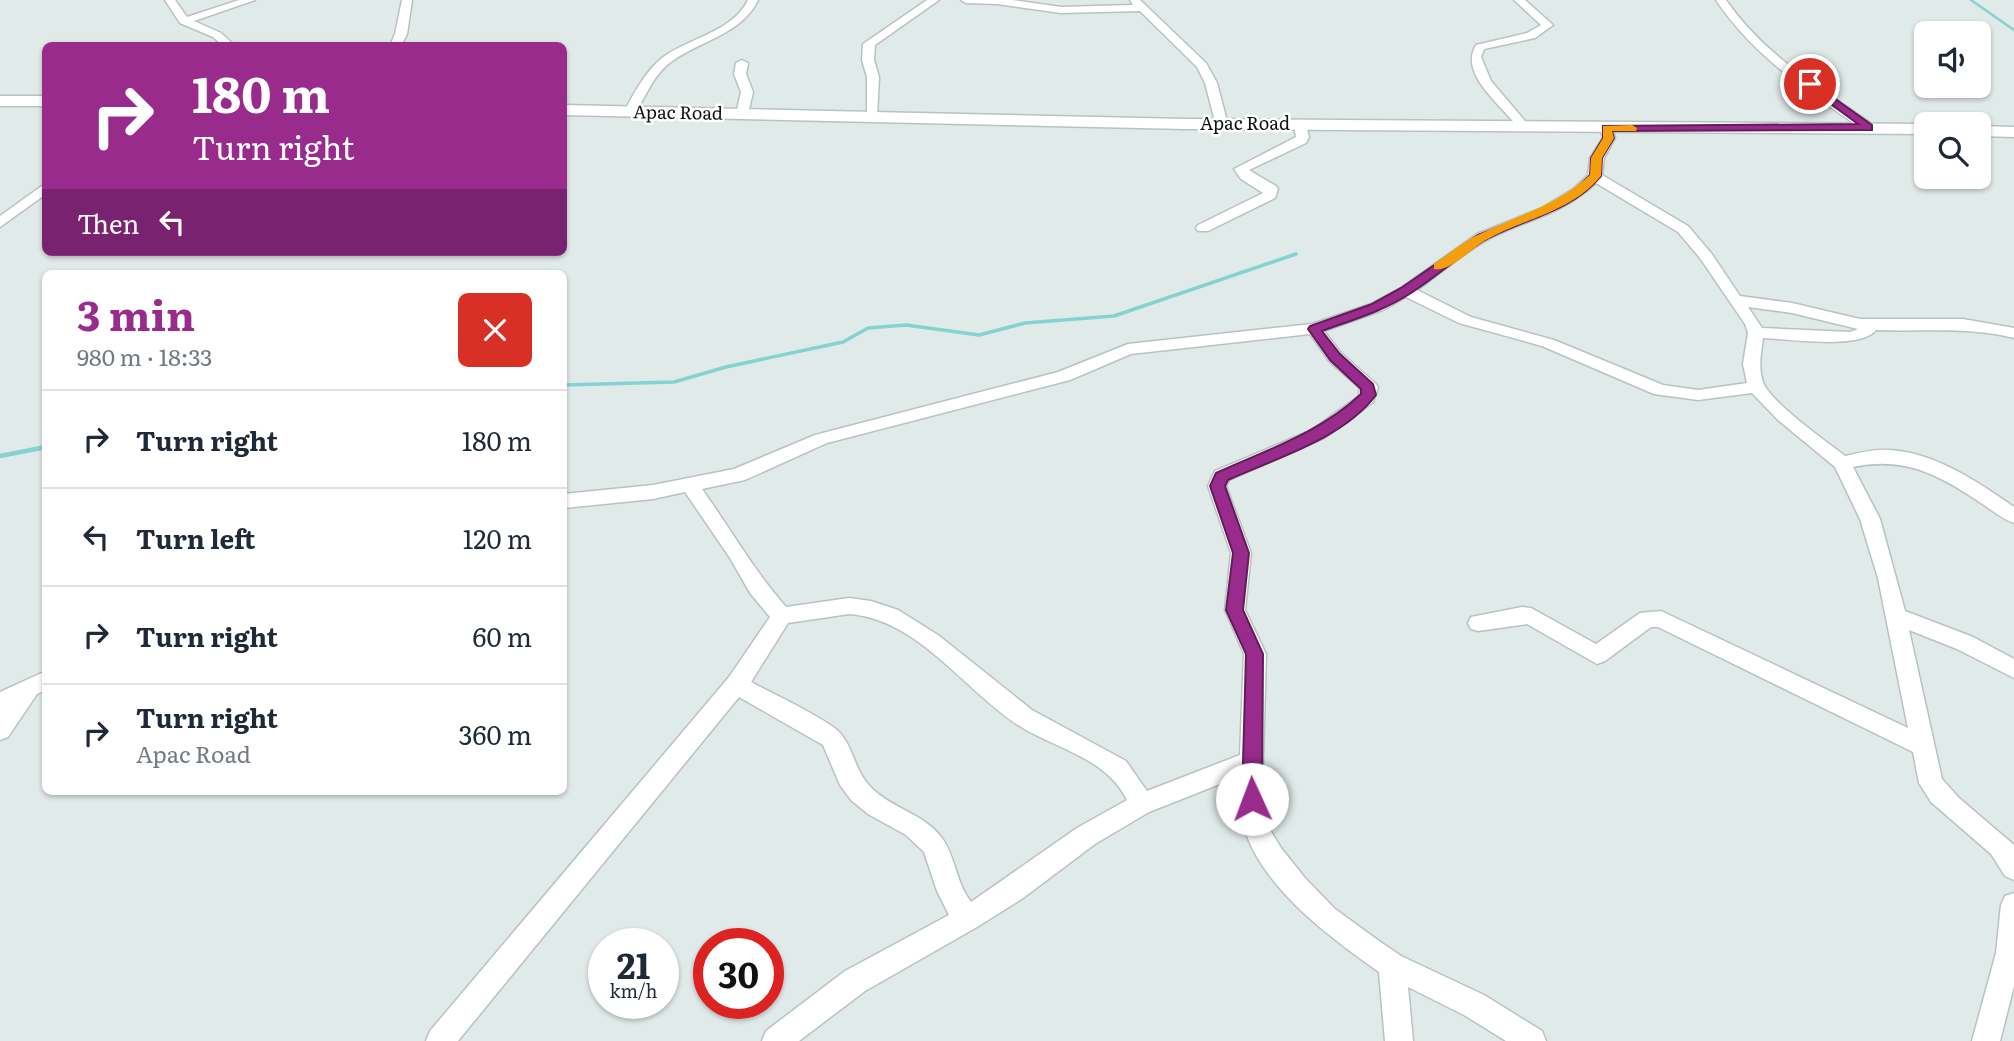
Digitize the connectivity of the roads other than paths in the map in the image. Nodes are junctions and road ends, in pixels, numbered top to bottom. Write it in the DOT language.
graph roads {
  1 [pos="170,0"];
  2 [pos="250,0"];
  3 [pos="407,0"];
  4 [pos="753,0"];
  5 [pos="934,0"];
  6 [pos="966,0"];
  7 [pos="1519,0"];
  8 [pos="1721,0"];
  9 [pos="1139,4"];
  10 [pos="184,21"];
  11 [pos="225,42"];
  12 [pos="397,42"];
  13 [pos="742,63"];
  14 [pos="0,101"];
  15 [pos="42,102"];
  16 [pos="567,110"];
  17 [pos="630,112"];
  18 [pos="742,114"];
  19 [pos="871,117"];
  20 [pos="1222,124"];
  21 [pos="1300,125"];
  22 [pos="1524,127"];
  23 [pos="1606,128"];
  24 [pos="1869,128"];
  25 [pos="1914,130"];
  26 [pos="1991,131"];
  27 [pos="2014,132"];
  28 [pos="1595,176"];
  29 [pos="42,190"];
  30 [pos="0,223"];
  31 [pos="1203,228"];
  32 [pos="1406,291"];
  33 [pos="1734,299"];
  34 [pos="1871,326"];
  35 [pos="1314,329"];
  36 [pos="1756,333"];
  37 [pos="2014,333"];
  38 [pos="1756,387"];
  39 [pos="1842,463"];
  40 [pos="690,486"];
  41 [pos="567,500"];
  42 [pos="2014,516"];
  43 [pos="781,616"];
  44 [pos="1896,616"];
  45 [pos="1478,623"];
  46 [pos="2014,669"];
  47 [pos="38,684"];
  48 [pos="738,685"];
  49 [pos="0,702"];
  50 [pos="0,730"];
  51 [pos="1921,745"];
  52 [pos="1251,761"];
  53 [pos="1141,804"];
  54 [pos="2014,868"];
  55 [pos="2014,905"];
  56 [pos="968,918"];
  57 [pos="2012,955"];
  58 [pos="1392,965"];
  59 [pos="440,1041"];
  60 [pos="776,1041"];
  61 [pos="1399,1041"];
  62 [pos="1532,1041"];
  63 [pos="1986,1041"];
  1 -- 10 [label="street"];
  2 -- 10 [label="street"];
  3 -- 12 [label="street"];
  4 -- 17 [label="street"];
  5 -- 19 [label="street"];
  6 -- 9 [label="street"];
  7 -- 22 [label="street"];
  8 -- 24 [label="street"];
  9 -- 20 [label="street"];
  10 -- 11 [label="street"];
  13 -- 18 [label="street"];
  14 -- 15 [label="main road"];
  16 -- 17 [label="main road, Apac Road"];
  17 -- 18 [label="main road, Apac Road"];
  18 -- 19 [label="main road, Apac Road"];
  19 -- 20 [label="main road, Apac Road"];
  20 -- 21 [label="main road, Apac Road"];
  21 -- 22 [label="main road, Apac Road"];
  21 -- 31 [label="street"];
  22 -- 23 [label="main road, Apac Road"];
  23 -- 24 [label="main road, Apac Road"];
  23 -- 28 [label="street"];
  24 -- 25 [label="main road, Apac Road"];
  26 -- 27 [label="main road"];
  28 -- 32 [label="street"];
  28 -- 33 [label="street"];
  29 -- 30 [label="street"];
  32 -- 35 [label="street"];
  32 -- 38 [label="street"];
  33 -- 34 [label="street"];
  33 -- 36 [label="street"];
  34 -- 36 [label="street"];
  34 -- 37 [label="street"];
  35 -- 40 [label="street"];
  35 -- 52 [label="street"];
  36 -- 38 [label="street"];
  38 -- 39 [label="street"];
  39 -- 42 [label="street"];
  39 -- 44 [label="street"];
  40 -- 41 [label="street"];
  40 -- 43 [label="street"];
  43 -- 48 [label="street"];
  43 -- 53 [label="street"];
  44 -- 46 [label="street"];
  44 -- 51 [label="street"];
  45 -- 51 [label="street"];
  47 -- 49 [label="street"];
  47 -- 50 [label="street"];
  48 -- 56 [label="street"];
  48 -- 59 [label="street"];
  51 -- 54 [label="street"];
  52 -- 53 [label="street"];
  52 -- 58 [label="street"];
  53 -- 56 [label="street"];
  55 -- 57 [label="street"];
  56 -- 60 [label="street"];
  57 -- 63 [label="street"];
  58 -- 61 [label="street"];
  58 -- 62 [label="street"];
}
